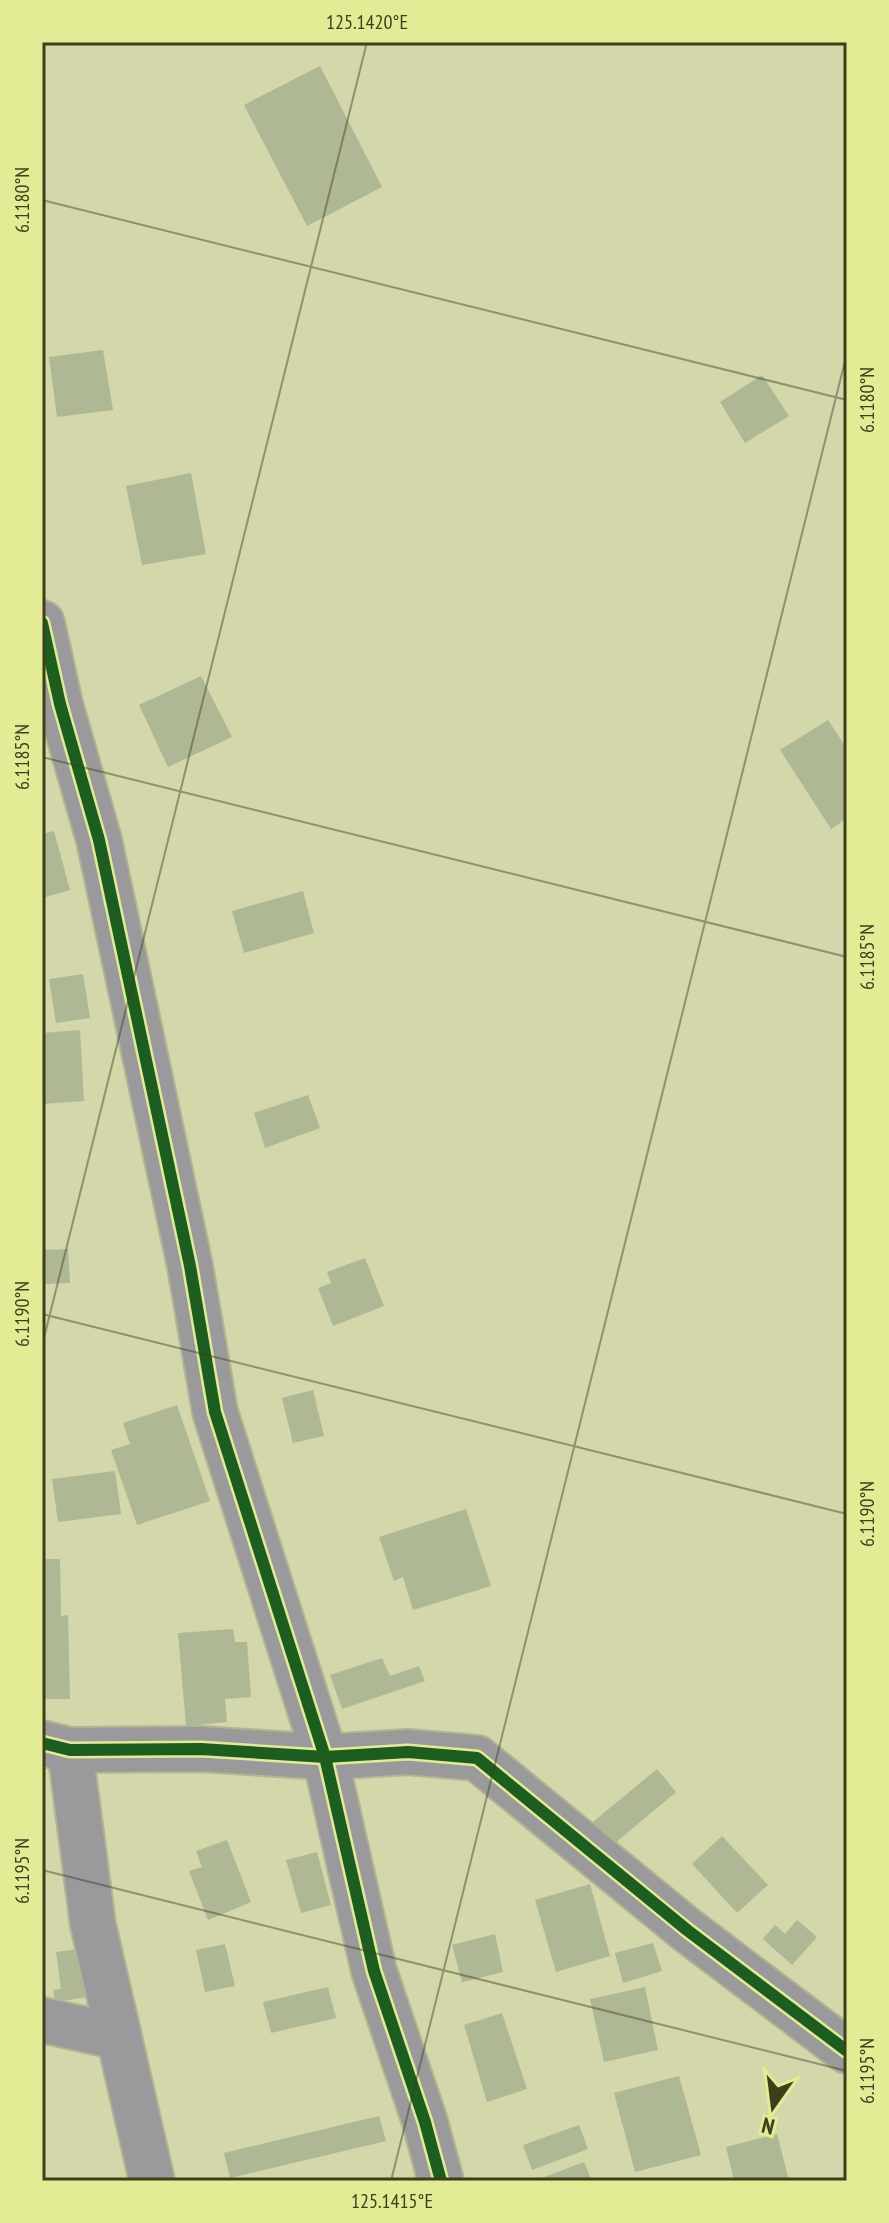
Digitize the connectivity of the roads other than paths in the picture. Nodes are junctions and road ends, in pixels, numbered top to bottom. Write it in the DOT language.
graph roads {
  1 [pos="42,623"];
  2 [pos="56,1747"];
  3 [pos="325,1757"];
  4 [pos="42,2020"];
  5 [pos="119,2037"];
  6 [pos="847,2051"];
  7 [pos="152,2181"];
  8 [pos="441,2181"];
  1 -- 3 [label="street"];
  2 -- 3 [label="street"];
  2 -- 5 [label="street"];
  3 -- 6 [label="street"];
  3 -- 8 [label="street"];
  4 -- 5 [label="street"];
  5 -- 7 [label="street"];
}
